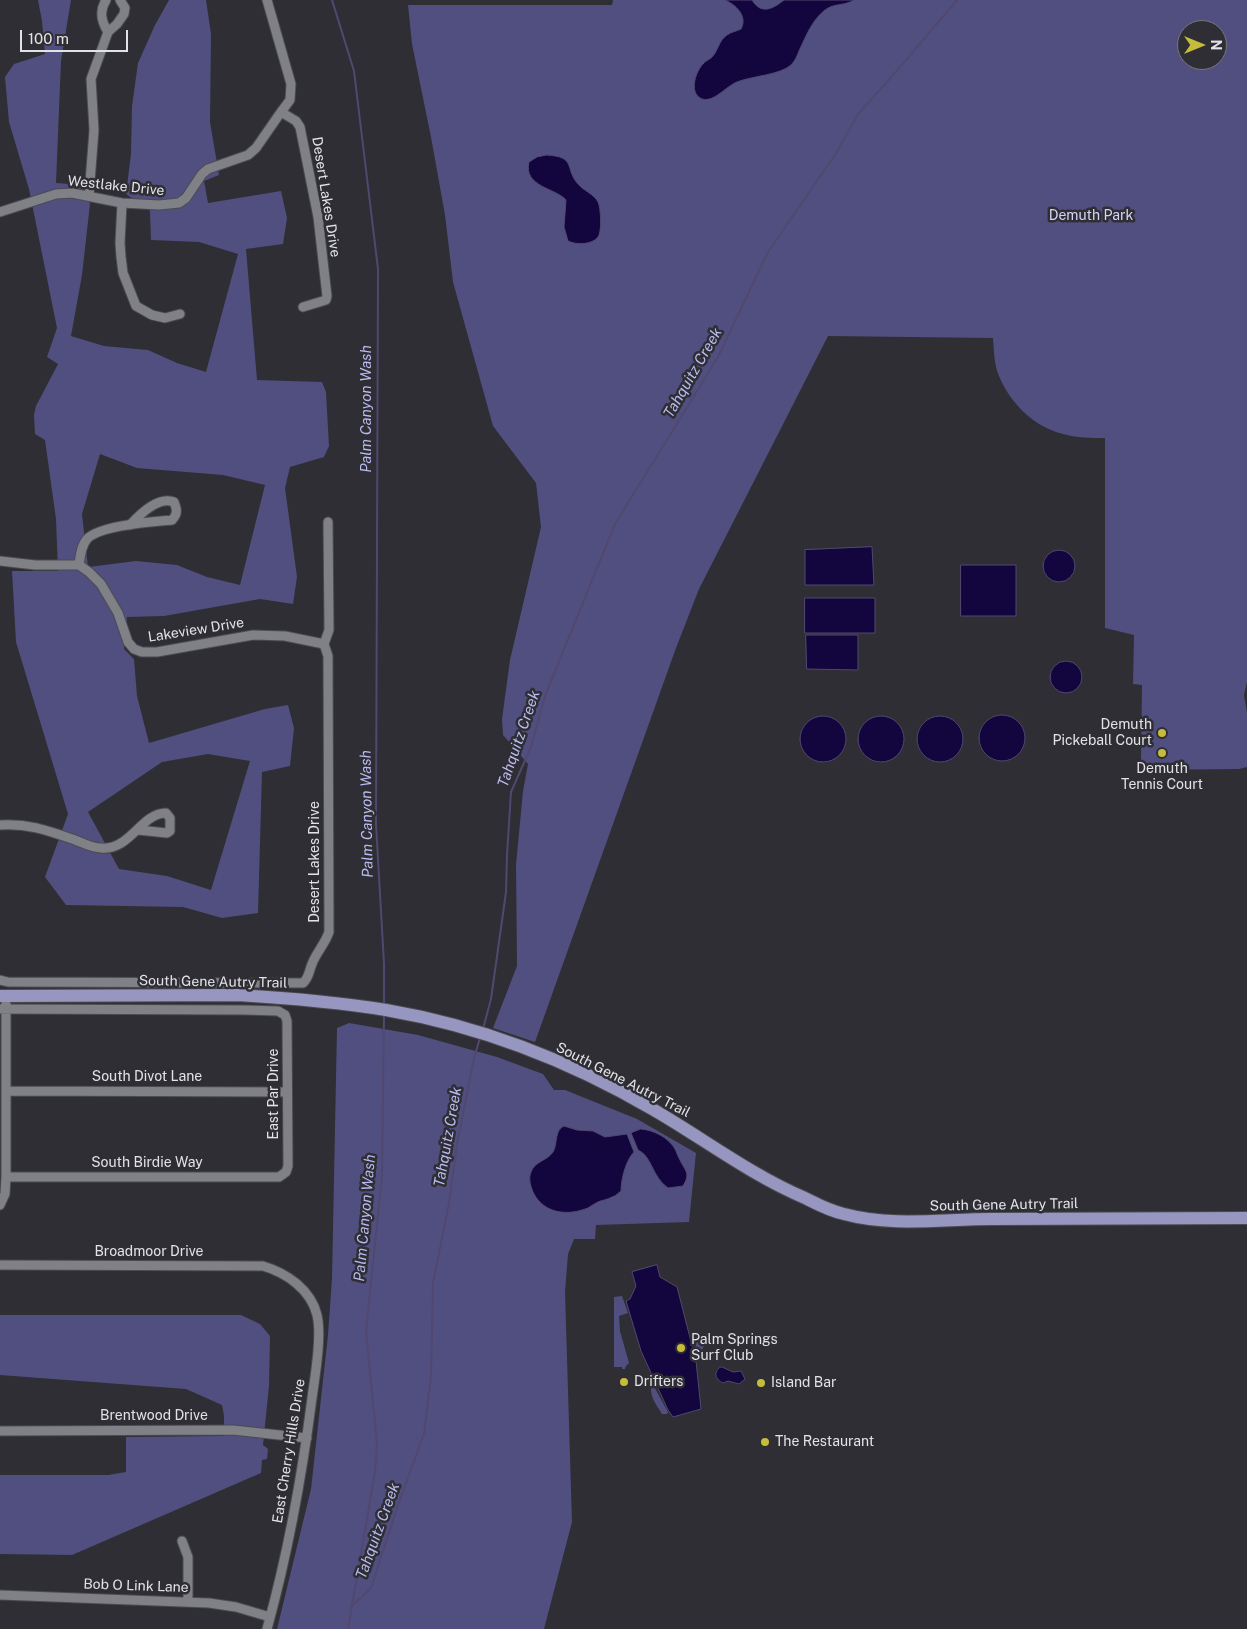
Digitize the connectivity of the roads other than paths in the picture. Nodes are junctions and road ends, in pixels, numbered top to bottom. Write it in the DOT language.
graph roads {
  1 [pos="106,0"];
  2 [pos="120,0"];
  3 [pos="267,0"];
  4 [pos="108,32"];
  5 [pos="281,112"];
  6 [pos="89,195"];
  7 [pos="122,203"];
  8 [pos="0,212"];
  9 [pos="303,307"];
  10 [pos="180,314"];
  11 [pos="328,522"];
  12 [pos="130,525"];
  13 [pos="0,561"];
  14 [pos="79,565"];
  15 [pos="324,644"];
  16 [pos="0,825"];
  17 [pos="138,830"];
  18 [pos="0,980"];
  19 [pos="3,996"];
  20 [pos="3,1009"];
  21 [pos="285,1015"];
  22 [pos="6,1090"];
  23 [pos="287,1092"];
  24 [pos="286,1172"];
  25 [pos="6,1177"];
  26 [pos="0,1205"];
  27 [pos="1247,1218"];
  28 [pos="0,1265"];
  29 [pos="294,1281"];
  30 [pos="0,1431"];
  31 [pos="307,1438"];
  32 [pos="182,1541"];
  33 [pos="0,1595"];
  34 [pos="188,1602"];
  35 [pos="270,1617"];
  36 [pos="267,1629"];
  1 -- 4 [label="street"];
  2 -- 4 [label="street"];
  3 -- 5 [label="street"];
  4 -- 6 [label="street"];
  5 -- 7 [label="street, Westlake Drive"];
  5 -- 9 [label="street, Desert Lakes Drive"];
  6 -- 7 [label="street, Westlake Drive"];
  6 -- 8 [label="street, Westlake Drive"];
  7 -- 10 [label="street"];
  11 -- 15 [label="street, Desert Lakes Drive"];
  12 -- 12 [label="street"];
  12 -- 14 [label="street"];
  13 -- 14 [label="street"];
  14 -- 15 [label="street, Lakeview Drive"];
  15 -- 18 [label="street, Desert Lakes Drive"];
  16 -- 17 [label="street"];
  19 -- 20 [label="street"];
  19 -- 27 [label="main road, South Gene Autry Trail"];
  20 -- 21 [label="street, South Gene Autry Trail"];
  20 -- 22 [label="street"];
  21 -- 23 [label="street, East Par Drive"];
  22 -- 23 [label="street, South Divot Lane"];
  22 -- 25 [label="street"];
  23 -- 24 [label="street, East Par Drive"];
  24 -- 25 [label="street, South Birdie Way"];
  25 -- 26 [label="street"];
  28 -- 29 [label="street, Broadmoor Drive"];
  29 -- 31 [label="street, East Cherry Hills Drive"];
  30 -- 31 [label="street, Brentwood Drive"];
  31 -- 35 [label="street, East Cherry Hills Drive"];
  32 -- 34 [label="street"];
  33 -- 34 [label="street, Bob O Link Lane"];
  34 -- 35 [label="street, Bob O Link Lane"];
  35 -- 36 [label="street, East Cherry Hills Drive"];
}
